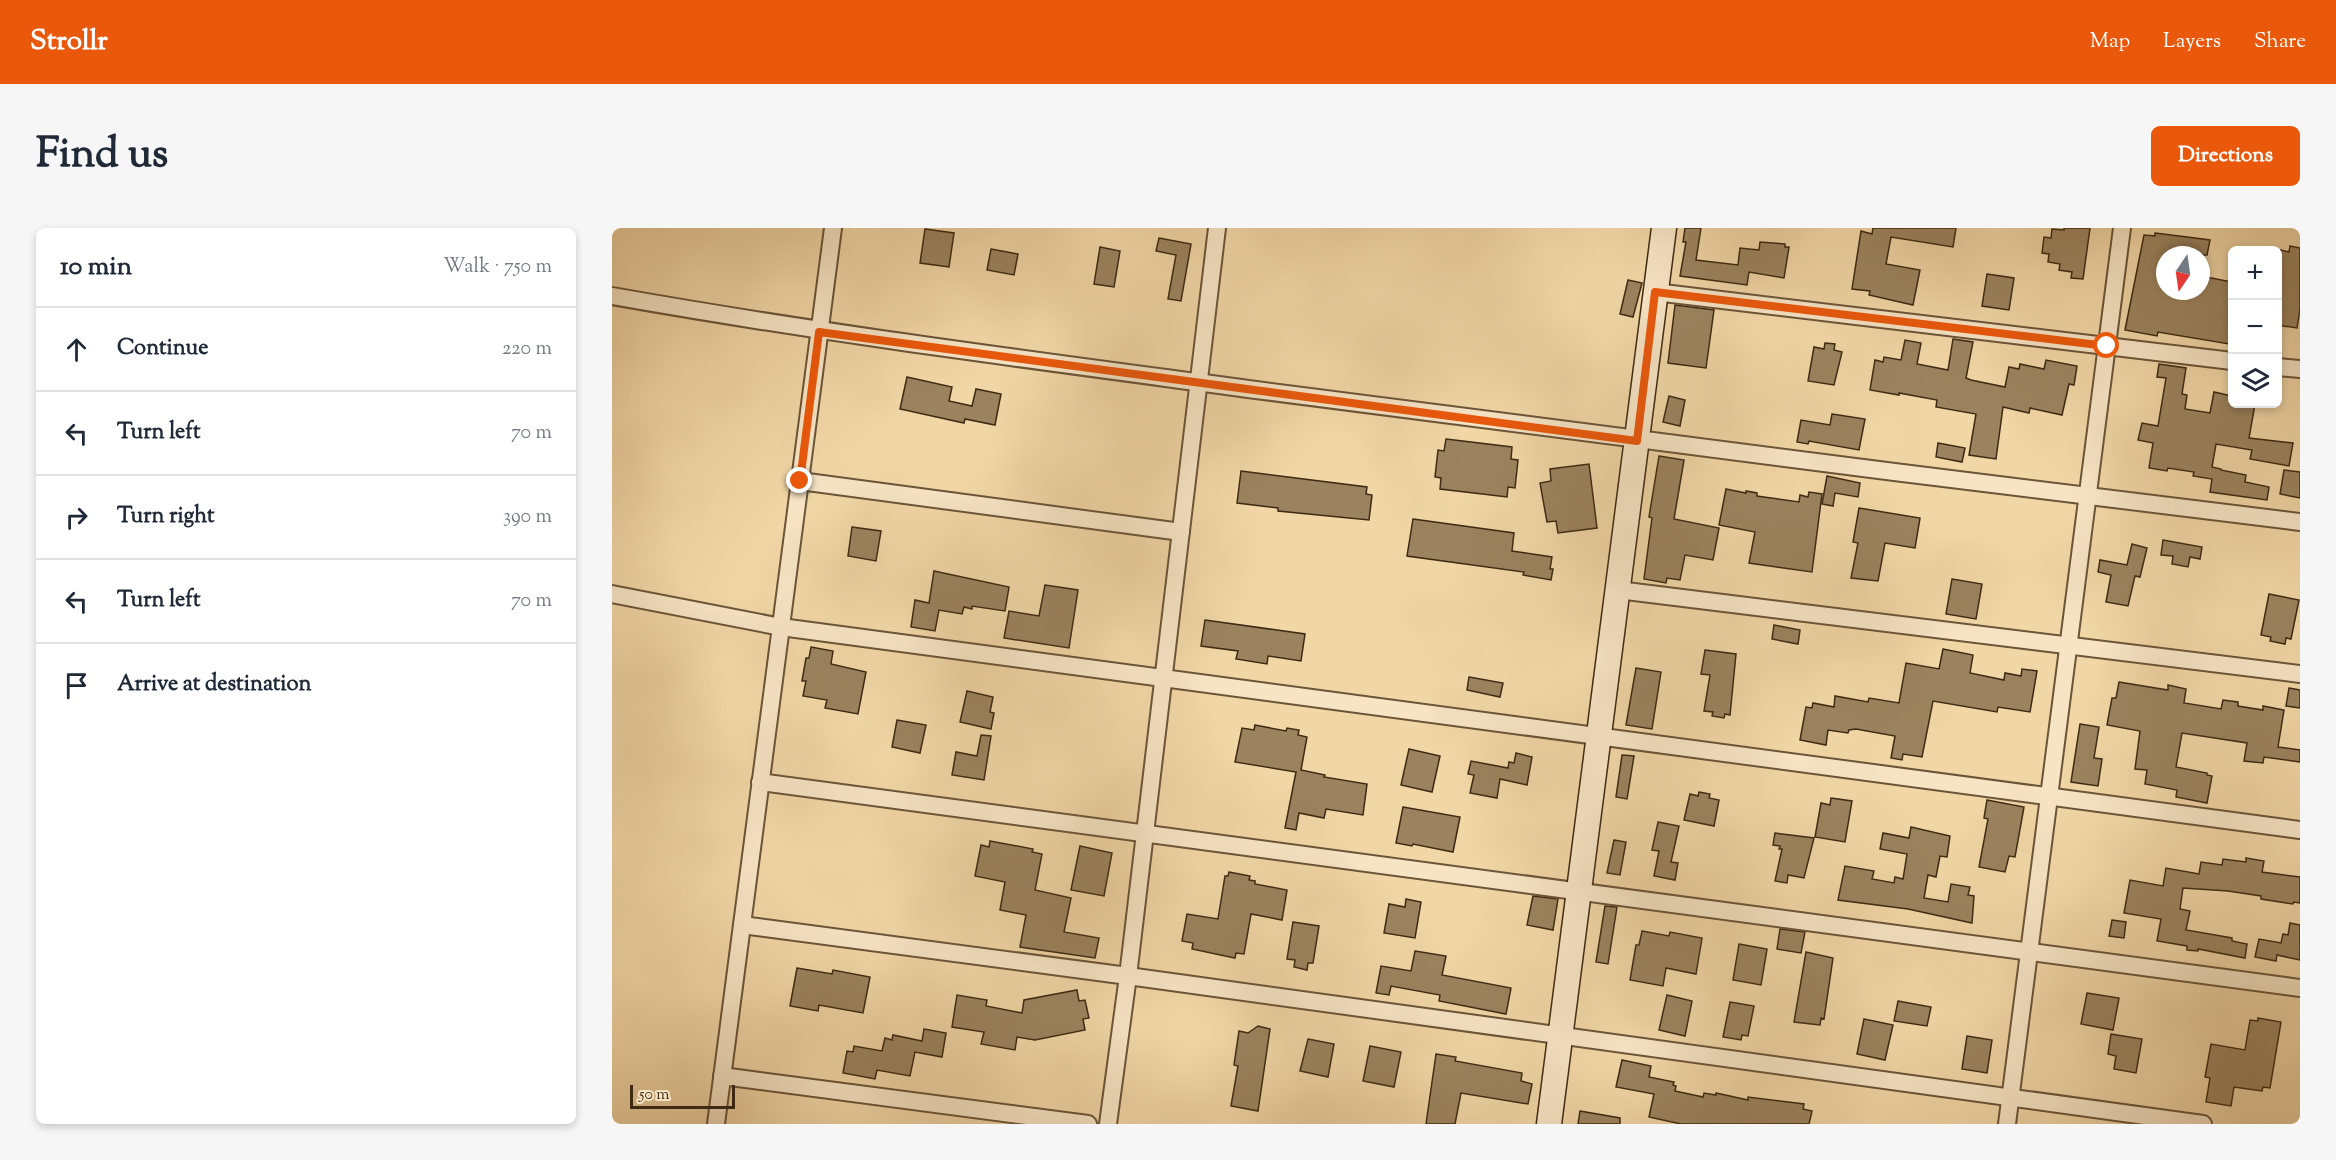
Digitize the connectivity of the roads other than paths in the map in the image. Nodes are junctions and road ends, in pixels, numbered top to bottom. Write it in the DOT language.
graph roads {
  1 [pos="833,228"];
  2 [pos="1217,228"];
  3 [pos="1664,228"];
  4 [pos="2122,228"];
  5 [pos="1655,292"];
  6 [pos="612,296"];
  7 [pos="819,332"];
  8 [pos="2107,346"];
  9 [pos="2228,361"];
  10 [pos="2282,367"];
  11 [pos="2300,369"];
  12 [pos="1199,382"];
  13 [pos="1637,441"];
  14 [pos="800,481"];
  15 [pos="2087,496"];
  16 [pos="2300,522"];
  17 [pos="1181,532"];
  18 [pos="1618,590"];
  19 [pos="612,594"];
  20 [pos="781,627"];
  21 [pos="2068,646"];
  22 [pos="2300,674"];
  23 [pos="1163,679"];
  24 [pos="1599,737"];
  25 [pos="760,782"];
  26 [pos="2049,797"];
  27 [pos="2300,830"];
  28 [pos="1145,834"];
  29 [pos="1579,892"];
  30 [pos="742,926"];
  31 [pos="2029,951"];
  32 [pos="1128,976"];
  33 [pos="2300,988"];
  34 [pos="1560,1036"];
  35 [pos="722,1076"];
  36 [pos="2010,1098"];
  37 [pos="716,1124"];
  38 [pos="1088,1124"];
  39 [pos="1108,1124"];
  40 [pos="1549,1124"];
  41 [pos="2007,1124"];
  42 [pos="2203,1124"];
  1 -- 7 [label="street"];
  2 -- 12 [label="street"];
  3 -- 5 [label="main road"];
  4 -- 8 [label="street"];
  5 -- 8 [label="street"];
  5 -- 13 [label="main road"];
  6 -- 7 [label="street"];
  7 -- 12 [label="street"];
  7 -- 14 [label="street"];
  8 -- 9 [label="street"];
  8 -- 15 [label="street"];
  10 -- 11 [label="street"];
  12 -- 13 [label="street"];
  12 -- 17 [label="street"];
  13 -- 15 [label="street"];
  13 -- 18 [label="main road"];
  14 -- 17 [label="street"];
  14 -- 20 [label="street"];
  15 -- 16 [label="street"];
  15 -- 21 [label="street"];
  17 -- 23 [label="street"];
  18 -- 21 [label="street"];
  18 -- 24 [label="main road"];
  19 -- 20 [label="street"];
  20 -- 23 [label="street"];
  20 -- 25 [label="street"];
  21 -- 22 [label="street"];
  21 -- 26 [label="street"];
  23 -- 24 [label="street"];
  23 -- 28 [label="street"];
  24 -- 26 [label="street"];
  24 -- 29 [label="main road"];
  25 -- 28 [label="street"];
  25 -- 30 [label="street"];
  26 -- 27 [label="street"];
  26 -- 31 [label="street"];
  28 -- 29 [label="street"];
  28 -- 32 [label="street"];
  29 -- 31 [label="street"];
  29 -- 34 [label="main road"];
  30 -- 32 [label="street"];
  30 -- 35 [label="street"];
  31 -- 33 [label="street"];
  31 -- 36 [label="street"];
  32 -- 34 [label="street"];
  32 -- 39 [label="street"];
  34 -- 36 [label="street"];
  34 -- 40 [label="main road"];
  35 -- 37 [label="street"];
  35 -- 38 [label="street"];
  36 -- 41 [label="street"];
  36 -- 42 [label="street"];
}
